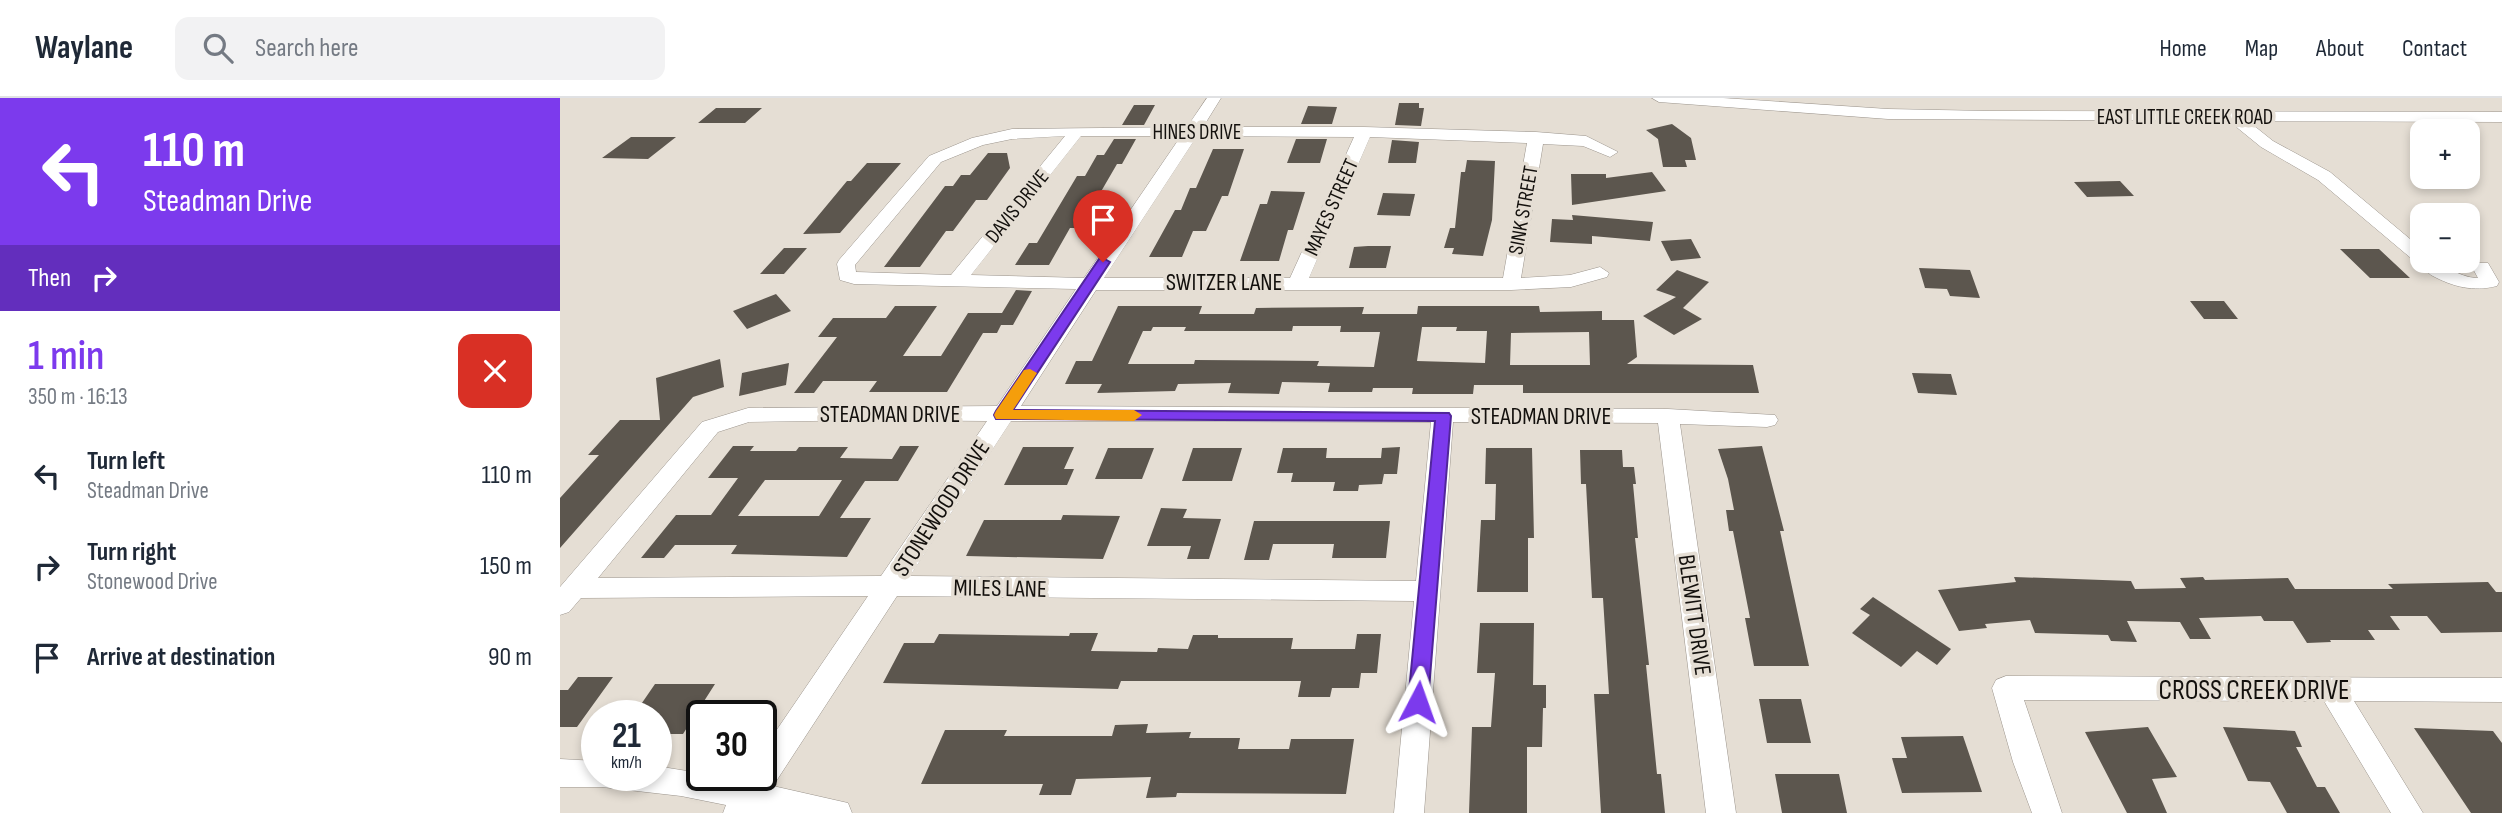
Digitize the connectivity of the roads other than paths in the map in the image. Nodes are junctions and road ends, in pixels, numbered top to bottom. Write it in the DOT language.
graph roads {
  1 [pos="1214,98"];
  2 [pos="1659,98"];
  3 [pos="1856,105"];
  4 [pos="2233,117"];
  5 [pos="2502,117"];
  6 [pos="1077,131"];
  7 [pos="1194,132"];
  8 [pos="1364,132"];
  9 [pos="1536,137"];
  10 [pos="1610,152"];
  11 [pos="2393,232"];
  12 [pos="2410,238"];
  13 [pos="2410,248"];
  14 [pos="2482,268"];
  15 [pos="1601,273"];
  16 [pos="2441,273"];
  17 [pos="847,276"];
  18 [pos="957,280"];
  19 [pos="1298,282"];
  20 [pos="1088,284"];
  21 [pos="1511,284"];
  22 [pos="1002,415"];
  23 [pos="1443,416"];
  24 [pos="1668,416"];
  25 [pos="1767,420"];
  26 [pos="889,586"];
  27 [pos="1426,591"];
  28 [pos="567,597"];
  29 [pos="2332,690"];
  30 [pos="2502,690"];
  31 [pos="560,773"];
  32 [pos="581,774"];
  33 [pos="672,781"];
  34 [pos="743,805"];
  35 [pos="837,813"];
  36 [pos="1409,813"];
  37 [pos="1721,813"];
  38 [pos="2048,813"];
  39 [pos="2408,813"];
  1 -- 7 [label="street, STONEWOOD DRIVE"];
  2 -- 3 [label="street, EAST LITTLE CREEK ROAD"];
  3 -- 4 [label="street, EAST LITTLE CREEK ROAD"];
  4 -- 5 [label="street, EAST LITTLE CREEK ROAD"];
  4 -- 11 [label="street"];
  6 -- 7 [label="street, HINES DRIVE"];
  6 -- 17 [label="street, HINES DRIVE"];
  6 -- 18 [label="street, DAVIS DRIVE"];
  7 -- 8 [label="street, HINES DRIVE"];
  7 -- 20 [label="street, STONEWOOD DRIVE"];
  8 -- 9 [label="street, HINES DRIVE"];
  8 -- 19 [label="street, MAYES STREET"];
  9 -- 10 [label="street, HINES DRIVE"];
  9 -- 21 [label="street, SINK STREET"];
  11 -- 12 [label="street"];
  11 -- 13 [label="street"];
  14 -- 16 [label="street"];
  15 -- 21 [label="street, SWITZER LANE"];
  17 -- 18 [label="street, SWITZER LANE"];
  18 -- 20 [label="street, SWITZER LANE"];
  19 -- 20 [label="street, SWITZER LANE"];
  19 -- 21 [label="street, SWITZER LANE"];
  20 -- 22 [label="street, STONEWOOD DRIVE"];
  22 -- 23 [label="street, STEADMAN DRIVE"];
  22 -- 26 [label="street, STONEWOOD DRIVE"];
  22 -- 28 [label="street, STEADMAN DRIVE"];
  23 -- 24 [label="street, STEADMAN DRIVE"];
  23 -- 27 [label="street"];
  24 -- 25 [label="street, STEADMAN DRIVE"];
  24 -- 37 [label="street, BLEWITT DRIVE"];
  26 -- 27 [label="street, MILES LANE"];
  26 -- 28 [label="street, MILES LANE"];
  26 -- 34 [label="street, STONEWOOD DRIVE"];
  27 -- 36 [label="street"];
  29 -- 30 [label="street, CROSS CREEK DRIVE"];
  29 -- 38 [label="street, CROSS CREEK DRIVE"];
  29 -- 39 [label="street"];
  31 -- 32 [label="street"];
  33 -- 34 [label="street"];
  34 -- 35 [label="street"];
}
